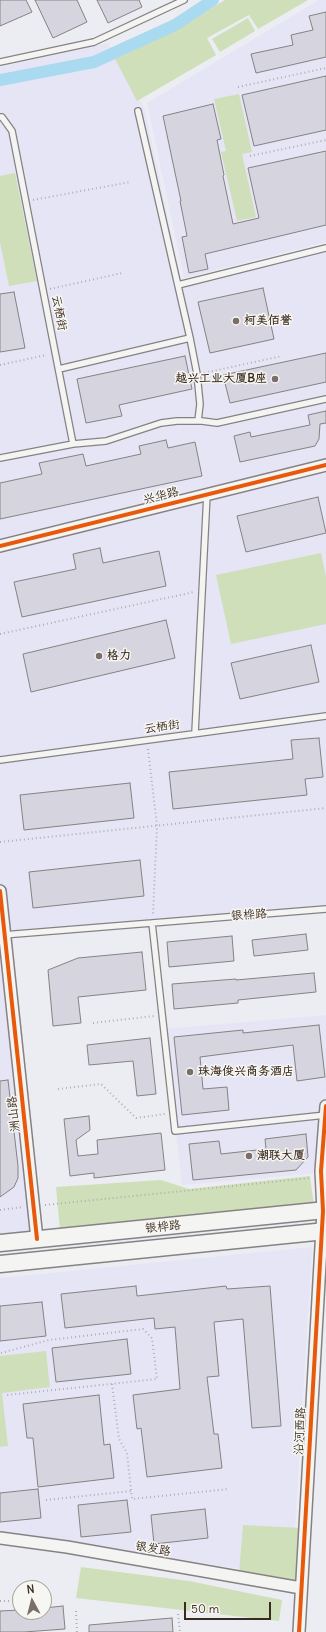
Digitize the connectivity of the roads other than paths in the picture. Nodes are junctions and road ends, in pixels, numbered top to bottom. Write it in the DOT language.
graph roads {
  1 [pos="184,0"];
  2 [pos="0,62"];
  3 [pos="138,111"];
  4 [pos="0,117"];
  5 [pos="326,248"];
  6 [pos="178,285"];
  7 [pos="190,338"];
  8 [pos="59,369"];
  9 [pos="326,399"];
  10 [pos="198,421"];
  11 [pos="73,444"];
  12 [pos="0,458"];
  13 [pos="326,465"];
  14 [pos="207,494"];
  15 [pos="0,546"];
  16 [pos="326,716"];
  17 [pos="195,733"];
  18 [pos="0,760"];
  19 [pos="0,891"];
  20 [pos="326,909"];
  21 [pos="152,923"];
  22 [pos="2,935"];
  23 [pos="326,1106"];
  24 [pos="326,1114"];
  25 [pos="324,1210"];
  26 [pos="324,1231"];
  27 [pos="37,1239"];
  28 [pos="0,1243"];
  29 [pos="0,1264"];
  30 [pos="0,1538"];
  31 [pos="301,1588"];
  32 [pos="299,1632"];
  1 -- 2 [label="lane"];
  3 -- 6 [label="lane"];
  4 -- 8 [label="lane, 云栖街"];
  5 -- 6 [label="lane"];
  6 -- 7 [label="lane"];
  7 -- 8 [label="lane"];
  7 -- 10 [label="lane"];
  8 -- 11 [label="lane, 云栖街"];
  9 -- 10 [label="lane"];
  10 -- 11 [label="lane"];
  11 -- 12 [label="lane"];
  13 -- 14 [label="street, 兴华路"];
  14 -- 15 [label="street, 兴华路"];
  14 -- 17 [label="lane"];
  16 -- 17 [label="lane, 云栖街"];
  17 -- 18 [label="lane, 云栖街"];
  19 -- 22 [label="street, 洲山路"];
  20 -- 21 [label="lane, 银桦路"];
  21 -- 22 [label="lane, 银桦路"];
  21 -- 24 [label="lane"];
  22 -- 27 [label="street, 洲山路"];
  23 -- 24 [label="street"];
  24 -- 25 [label="street"];
  25 -- 26 [label="street, 沿河西路"];
  25 -- 27 [label="main road, 银桦路"];
  26 -- 29 [label="main road, 银桦路"];
  26 -- 31 [label="street, 沿河西路"];
  27 -- 28 [label="main road, 银桦路"];
  30 -- 31 [label="street, 银发路"];
  31 -- 32 [label="street, 沿河西路"];
}
